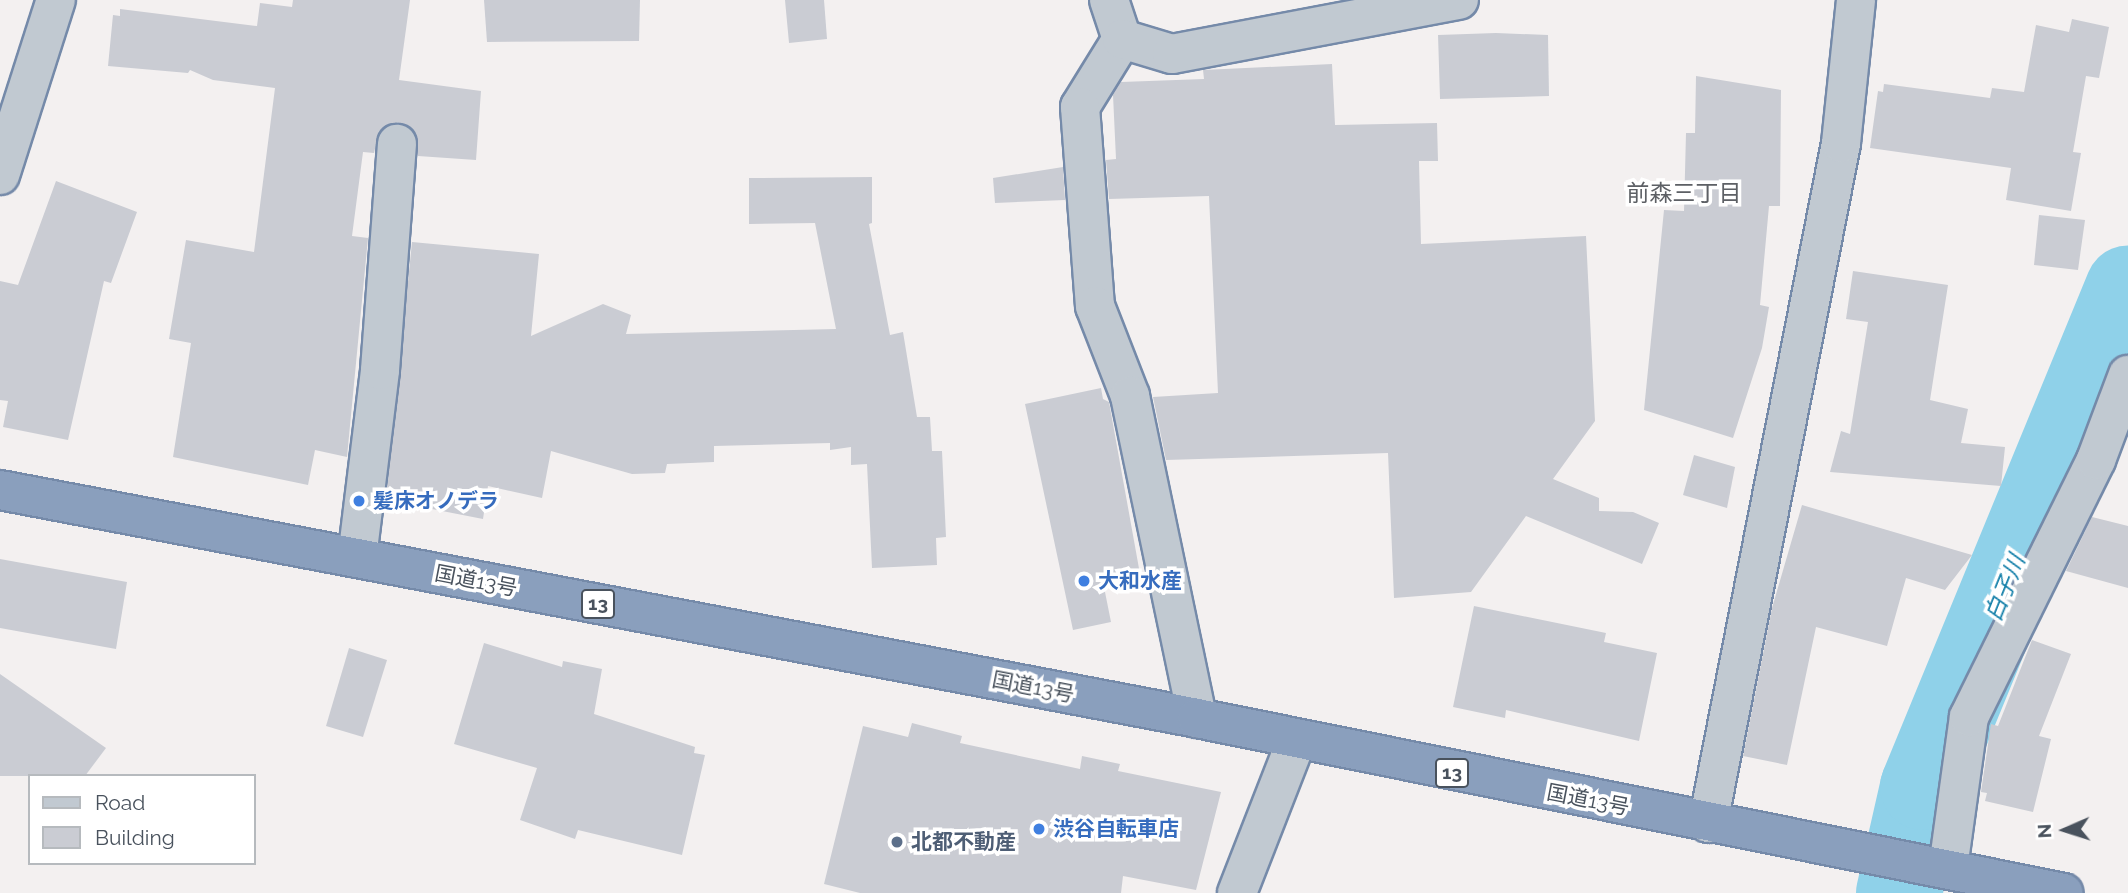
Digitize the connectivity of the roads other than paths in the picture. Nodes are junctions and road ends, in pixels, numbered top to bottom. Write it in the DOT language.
graph roads {
  1 [pos="56,0"];
  2 [pos="1109,0"];
  3 [pos="1459,0"];
  4 [pos="1856,0"];
  5 [pos="1122,39"];
  6 [pos="397,144"];
  7 [pos="0,175"];
  8 [pos="2128,375"];
  9 [pos="0,489"];
  10 [pos="357,558"];
  11 [pos="1197,718"];
  12 [pos="1296,741"];
  13 [pos="1708,823"];
  14 [pos="1948,868"];
  15 [pos="1237,893"];
  16 [pos="2063,893"];
  1 -- 7 [label="street"];
  2 -- 5 [label="street"];
  3 -- 5 [label="street"];
  4 -- 13 [label="street"];
  5 -- 11 [label="street"];
  6 -- 10 [label="street"];
  8 -- 14 [label="street"];
  9 -- 10 [label="highway, 国道13号 / 13"];
  10 -- 11 [label="highway, 国道13号 / 13"];
  11 -- 12 [label="highway, 国道13号 / 13"];
  12 -- 13 [label="highway, 国道13号 / 13"];
  12 -- 15 [label="street"];
  13 -- 14 [label="highway, 国道13号 / 13"];
  14 -- 16 [label="highway, 国道13号 / 13"];
}
